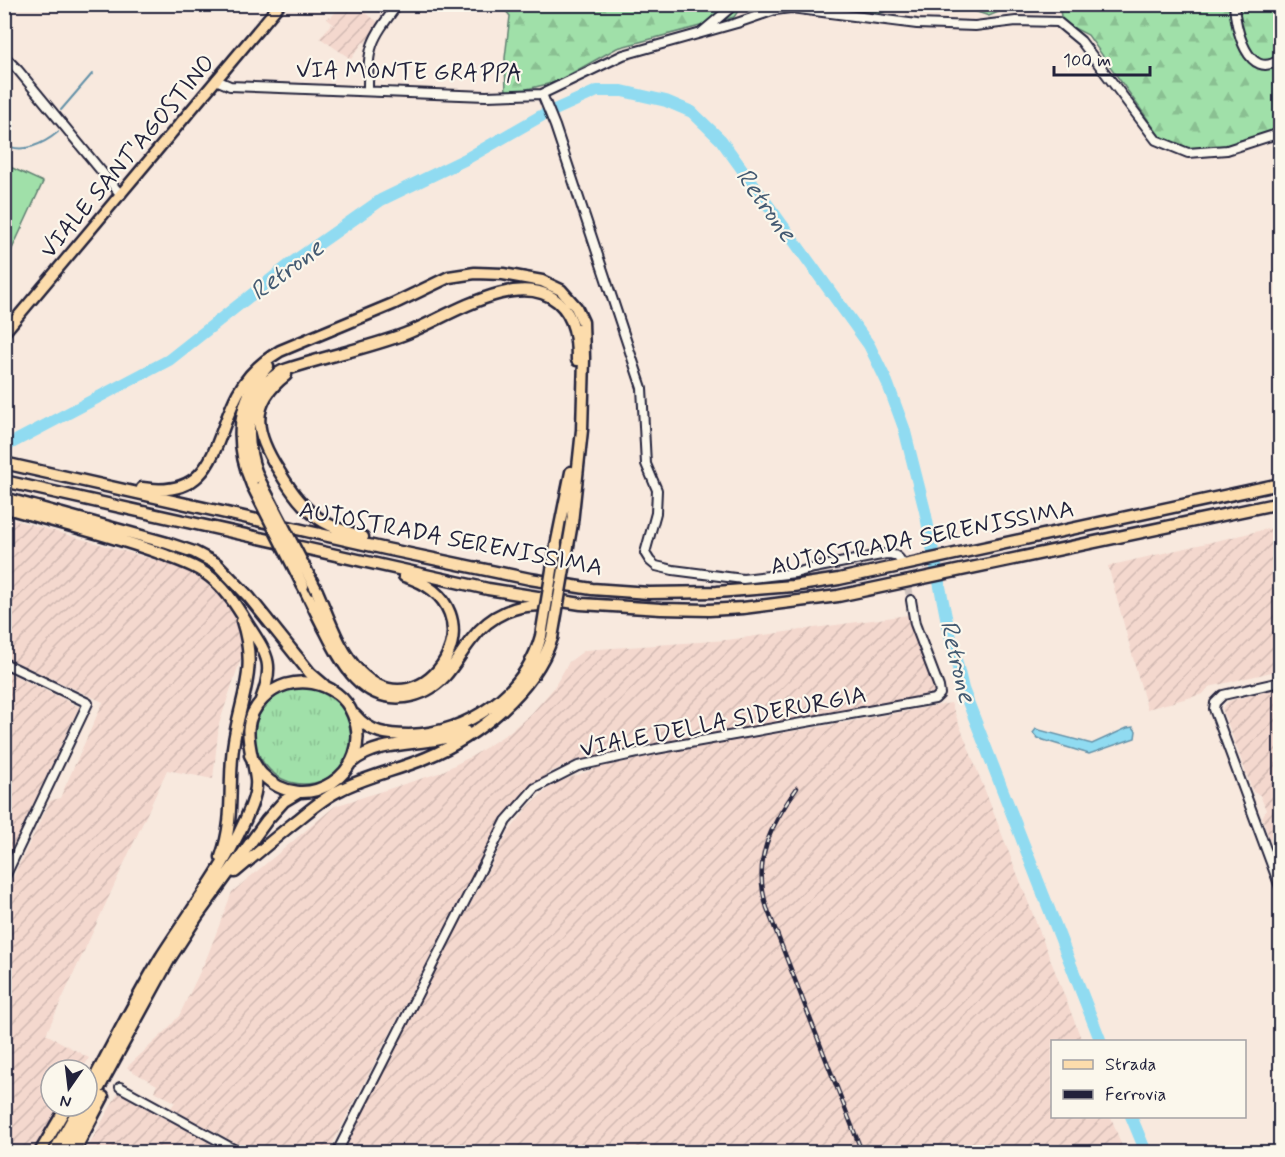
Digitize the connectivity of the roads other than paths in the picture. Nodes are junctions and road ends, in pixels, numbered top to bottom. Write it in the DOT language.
graph roads {
  1 [pos="280,4"];
  2 [pos="398,4"];
  3 [pos="735,4"];
  4 [pos="1234,4"];
  5 [pos="698,35"];
  6 [pos="4,56"];
  7 [pos="1281,59"];
  8 [pos="216,80"];
  9 [pos="368,91"];
  10 [pos="542,94"];
  11 [pos="1281,133"];
  12 [pos="121,195"];
  13 [pos="4,333"];
  14 [pos="293,345"];
  15 [pos="319,359"];
  16 [pos="4,463"];
  17 [pos="4,481"];
  18 [pos="1281,484"];
  19 [pos="257,485"];
  20 [pos="4,498"];
  21 [pos="1281,503"];
  22 [pos="4,507"];
  23 [pos="33,511"];
  24 [pos="212,529"];
  25 [pos="901,561"];
  26 [pos="517,576"];
  27 [pos="911,600"];
  28 [pos="237,607"];
  29 [pos="709,610"];
  30 [pos="547,637"];
  31 [pos="4,663"];
  32 [pos="1281,682"];
  33 [pos="326,687"];
  34 [pos="261,700"];
  35 [pos="351,711"];
  36 [pos="492,717"];
  37 [pos="250,755"];
  38 [pos="351,763"];
  39 [pos="299,792"];
  40 [pos="4,879"];
  41 [pos="217,881"];
  42 [pos="1281,887"];
  43 [pos="152,994"];
  44 [pos="133,1009"];
  45 [pos="99,1059"];
  46 [pos="99,1070"];
  47 [pos="120,1088"];
  48 [pos="60,1118"];
  49 [pos="74,1118"];
  50 [pos="40,1152"];
  51 [pos="58,1152"];
  52 [pos="74,1152"];
  53 [pos="239,1152"];
  54 [pos="337,1152"];
  1 -- 8 [label="main road, VIALE SANT'AGOSTINO"];
  2 -- 9 [label="street"];
  3 -- 5 [label="street"];
  4 -- 7 [label="street"];
  5 -- 10 [label="street, VIA MONTE GRAPPA"];
  5 -- 11 [label="street, VIA MONTE GRAPPA"];
  6 -- 12 [label="street"];
  8 -- 9 [label="street, VIA MONTE GRAPPA"];
  8 -- 12 [label="main road, VIALE SANT'AGOSTINO"];
  9 -- 10 [label="street, VIA MONTE GRAPPA"];
  10 -- 25 [label="street"];
  12 -- 13 [label="main road, VIALE SANT'AGOSTINO"];
  14 -- 16 [label="highway"];
  14 -- 19 [label="highway"];
  14 -- 30 [label="highway, bridge"];
  15 -- 19 [label="highway"];
  15 -- 26 [label="highway"];
  15 -- 30 [label="highway, bridge"];
  16 -- 26 [label="highway, AUTOSTRADA SERENISSIMA"];
  17 -- 24 [label="highway, AUTOSTRADA SERENISSIMA"];
  18 -- 26 [label="highway, AUTOSTRADA SERENISSIMA"];
  19 -- 24 [label="highway, bridge"];
  19 -- 29 [label="highway, bridge"];
  20 -- 23 [label="highway"];
  21 -- 29 [label="highway, AUTOSTRADA SERENISSIMA"];
  22 -- 23 [label="highway"];
  23 -- 28 [label="highway"];
  23 -- 33 [label="highway"];
  24 -- 29 [label="highway, AUTOSTRADA SERENISSIMA"];
  27 -- 54 [label="street, VIALE DELLA SIDERURGIA"];
  28 -- 34 [label="highway"];
  28 -- 41 [label="highway"];
  30 -- 35 [label="highway"];
  30 -- 36 [label="highway"];
  31 -- 40 [label="street"];
  32 -- 42 [label="street"];
  33 -- 34 [label="highway"];
  33 -- 35 [label="highway"];
  34 -- 37 [label="highway"];
  35 -- 38 [label="highway"];
  36 -- 38 [label="highway"];
  36 -- 41 [label="highway"];
  37 -- 39 [label="highway"];
  37 -- 41 [label="highway"];
  38 -- 39 [label="highway"];
  39 -- 41 [label="highway"];
  41 -- 43 [label="highway"];
  41 -- 44 [label="highway"];
  43 -- 51 [label="highway"];
  43 -- 52 [label="highway"];
  44 -- 45 [label="highway"];
  44 -- 46 [label="highway"];
  47 -- 53 [label="street"];
  48 -- 50 [label="highway"];
  49 -- 51 [label="highway"];
}
